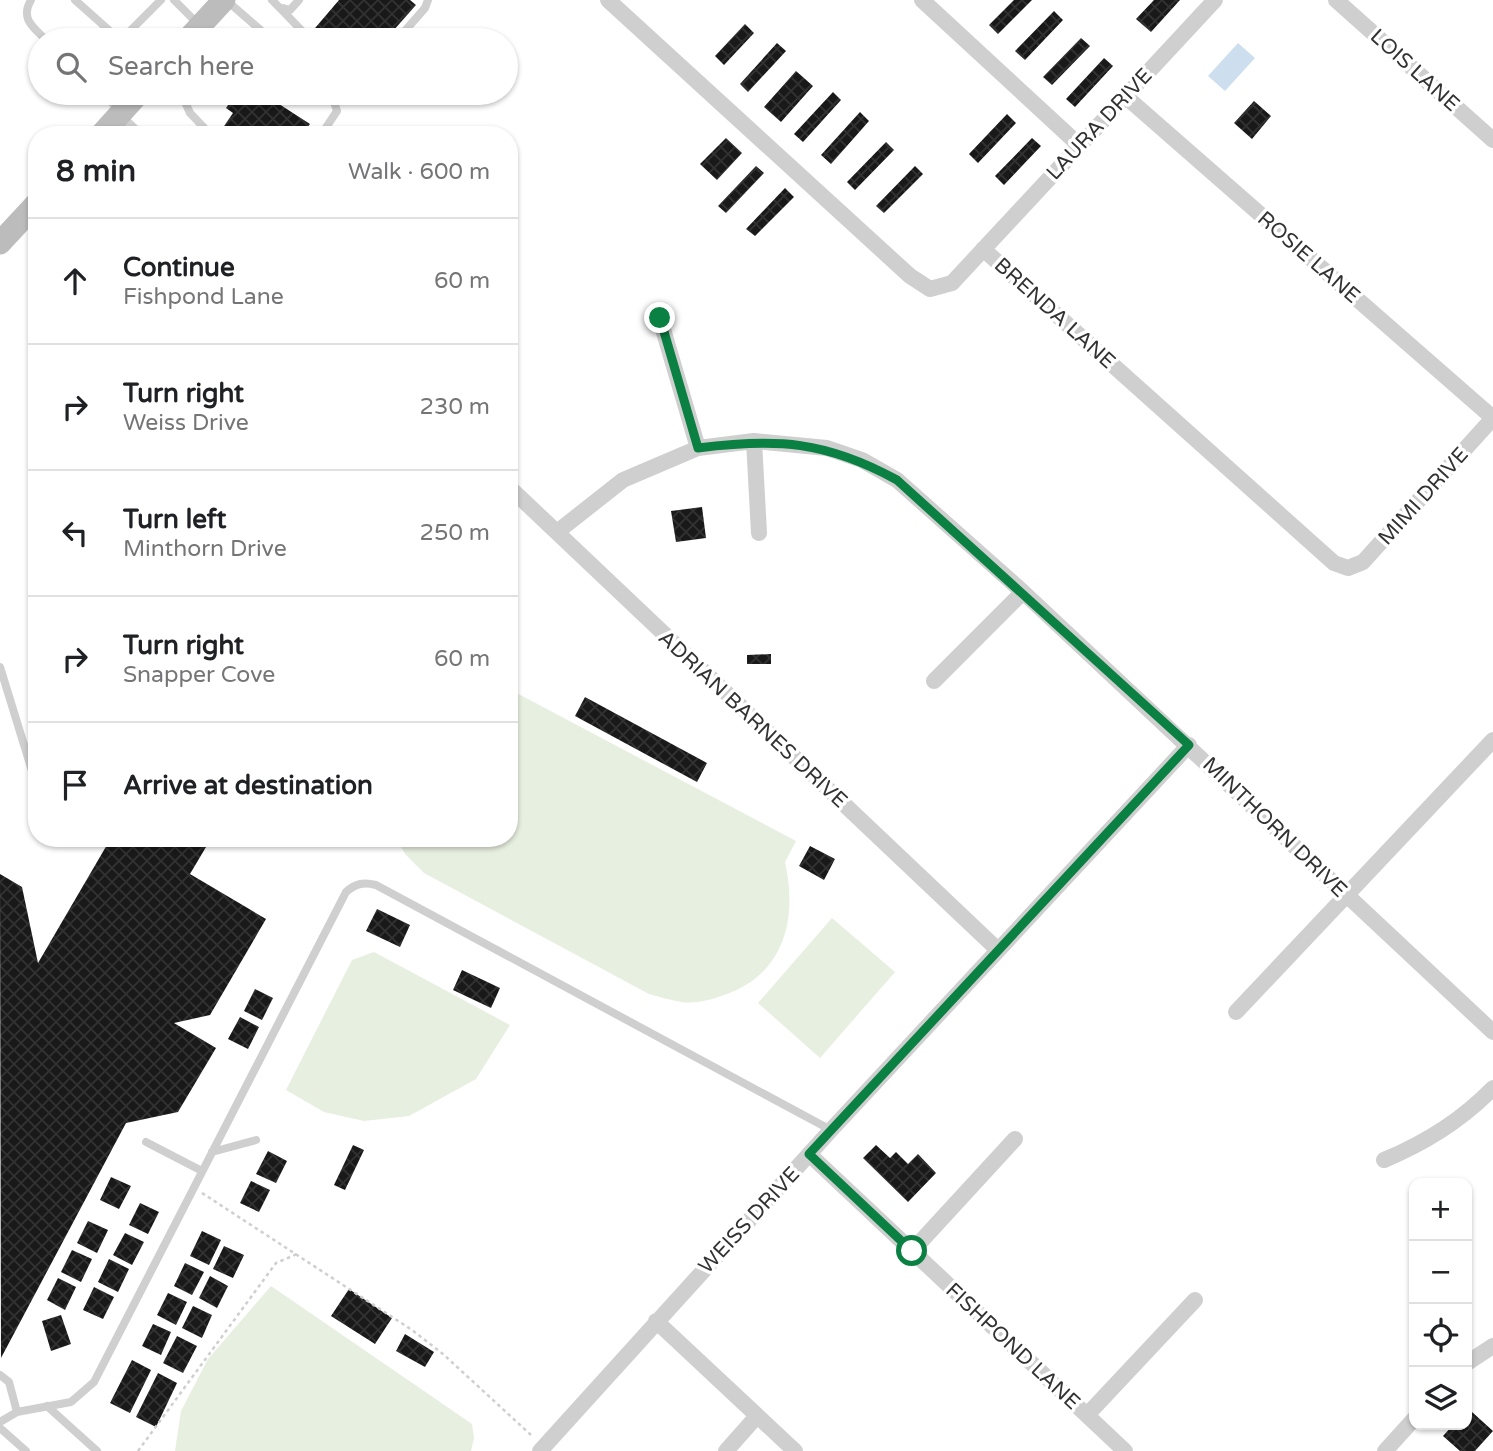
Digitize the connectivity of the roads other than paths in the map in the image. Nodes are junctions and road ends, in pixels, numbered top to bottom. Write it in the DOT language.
graph roads {
  1 [pos="31,0"];
  2 [pos="75,0"];
  3 [pos="162,0"];
  4 [pos="174,0"];
  5 [pos="272,0"];
  6 [pos="299,0"];
  7 [pos="428,0"];
  8 [pos="608,0"];
  9 [pos="922,0"];
  10 [pos="1215,0"];
  11 [pos="1336,0"];
  12 [pos="220,2"];
  13 [pos="280,7"];
  14 [pos="34,28"];
  15 [pos="107,28"];
  16 [pos="133,28"];
  17 [pos="191,28"];
  18 [pos="198,28"];
  19 [pos="256,28"];
  20 [pos="300,28"];
  21 [pos="408,28"];
  22 [pos="1125,96"];
  23 [pos="112,105"];
  24 [pos="128,105"];
  25 [pos="186,105"];
  26 [pos="335,105"];
  27 [pos="119,114"];
  28 [pos="109,126"];
  29 [pos="129,126"];
  30 [pos="202,126"];
  31 [pos="327,126"];
  32 [pos="1493,140"];
  33 [pos="1079,145"];
  34 [pos="28,213"];
  35 [pos="0,243"];
  36 [pos="983,248"];
  37 [pos="660,318"];
  38 [pos="1493,418"];
  39 [pos="754,441"];
  40 [pos="698,448"];
  41 [pos="518,495"];
  42 [pos="557,532"];
  43 [pos="759,533"];
  44 [pos="1348,568"];
  45 [pos="1023,592"];
  46 [pos="0,667"];
  47 [pos="934,681"];
  48 [pos="1493,740"];
  49 [pos="1189,745"];
  50 [pos="28,758"];
  51 [pos="1347,896"];
  52 [pos="998,950"];
  53 [pos="1236,1012"];
  54 [pos="1493,1032"];
  55 [pos="1493,1088"];
  56 [pos="831,1130"];
  57 [pos="1015,1139"];
  58 [pos="256,1140"];
  59 [pos="146,1142"];
  60 [pos="212,1152"];
  61 [pos="809,1154"];
  62 [pos="1384,1160"];
  63 [pos="202,1171"];
  64 [pos="912,1251"];
  65 [pos="1195,1300"];
  66 [pos="656,1321"];
  67 [pos="1493,1346"];
  68 [pos="1472,1360"];
  69 [pos="0,1375"];
  70 [pos="47,1406"];
  71 [pos="17,1412"];
  72 [pos="1087,1415"];
  73 [pos="757,1416"];
  74 [pos="0,1422"];
  75 [pos="1409,1425"];
  76 [pos="0,1428"];
  77 [pos="542,1449"];
  78 [pos="26,1451"];
  79 [pos="97,1451"];
  80 [pos="726,1451"];
  81 [pos="795,1451"];
  82 [pos="1125,1451"];
  83 [pos="1385,1451"];
  1 -- 14 [label="lane"];
  2 -- 15 [label="lane"];
  3 -- 16 [label="lane"];
  4 -- 17 [label="lane"];
  5 -- 13 [label="lane"];
  6 -- 13 [label="lane"];
  7 -- 21 [label="lane"];
  8 -- 36 [label="street, BRENDA LANE"];
  9 -- 33 [label="street"];
  10 -- 22 [label="street, LAURA DRIVE"];
  11 -- 32 [label="street, LOIS LANE"];
  12 -- 18 [label="main road"];
  12 -- 19 [label="lane"];
  13 -- 20 [label="lane"];
  22 -- 33 [label="street, LAURA DRIVE"];
  22 -- 38 [label="street, ROSIE LANE"];
  23 -- 27 [label="lane"];
  24 -- 27 [label="main road"];
  25 -- 30 [label="lane"];
  26 -- 31 [label="lane"];
  27 -- 28 [label="main road"];
  27 -- 29 [label="street"];
  33 -- 36 [label="street, LAURA DRIVE"];
  34 -- 35 [label="main road"];
  36 -- 44 [label="street, BRENDA LANE"];
  37 -- 40 [label="street"];
  38 -- 44 [label="street, MIMI DRIVE"];
  39 -- 40 [label="street, MINTHORN DRIVE"];
  39 -- 43 [label="street"];
  39 -- 45 [label="street, MINTHORN DRIVE"];
  40 -- 42 [label="street, MINTHORN DRIVE"];
  41 -- 42 [label="street, ADRIAN BARNES DRIVE"];
  42 -- 52 [label="street, ADRIAN BARNES DRIVE"];
  45 -- 47 [label="street"];
  45 -- 49 [label="street, MINTHORN DRIVE"];
  46 -- 50 [label="lane"];
  48 -- 51 [label="street"];
  49 -- 51 [label="street, MINTHORN DRIVE"];
  49 -- 52 [label="street, WEISS DRIVE"];
  51 -- 53 [label="street"];
  51 -- 54 [label="street, MINTHORN DRIVE"];
  52 -- 56 [label="street, WEISS DRIVE"];
  55 -- 62 [label="street"];
  56 -- 60 [label="lane"];
  56 -- 61 [label="street, WEISS DRIVE"];
  57 -- 64 [label="street"];
  58 -- 60 [label="lane"];
  59 -- 63 [label="lane"];
  60 -- 63 [label="lane"];
  61 -- 64 [label="street, FISHPOND LANE"];
  61 -- 66 [label="street, WEISS DRIVE"];
  63 -- 70 [label="lane"];
  64 -- 72 [label="street, FISHPOND LANE"];
  65 -- 72 [label="street"];
  66 -- 73 [label="street"];
  66 -- 77 [label="street, WEISS DRIVE"];
  67 -- 68 [label="street"];
  69 -- 71 [label="lane"];
  70 -- 71 [label="lane"];
  70 -- 79 [label="lane"];
  71 -- 74 [label="lane"];
  72 -- 82 [label="street, FISHPOND LANE"];
  73 -- 80 [label="street"];
  73 -- 81 [label="street"];
  75 -- 83 [label="street"];
  76 -- 78 [label="lane"];
}
